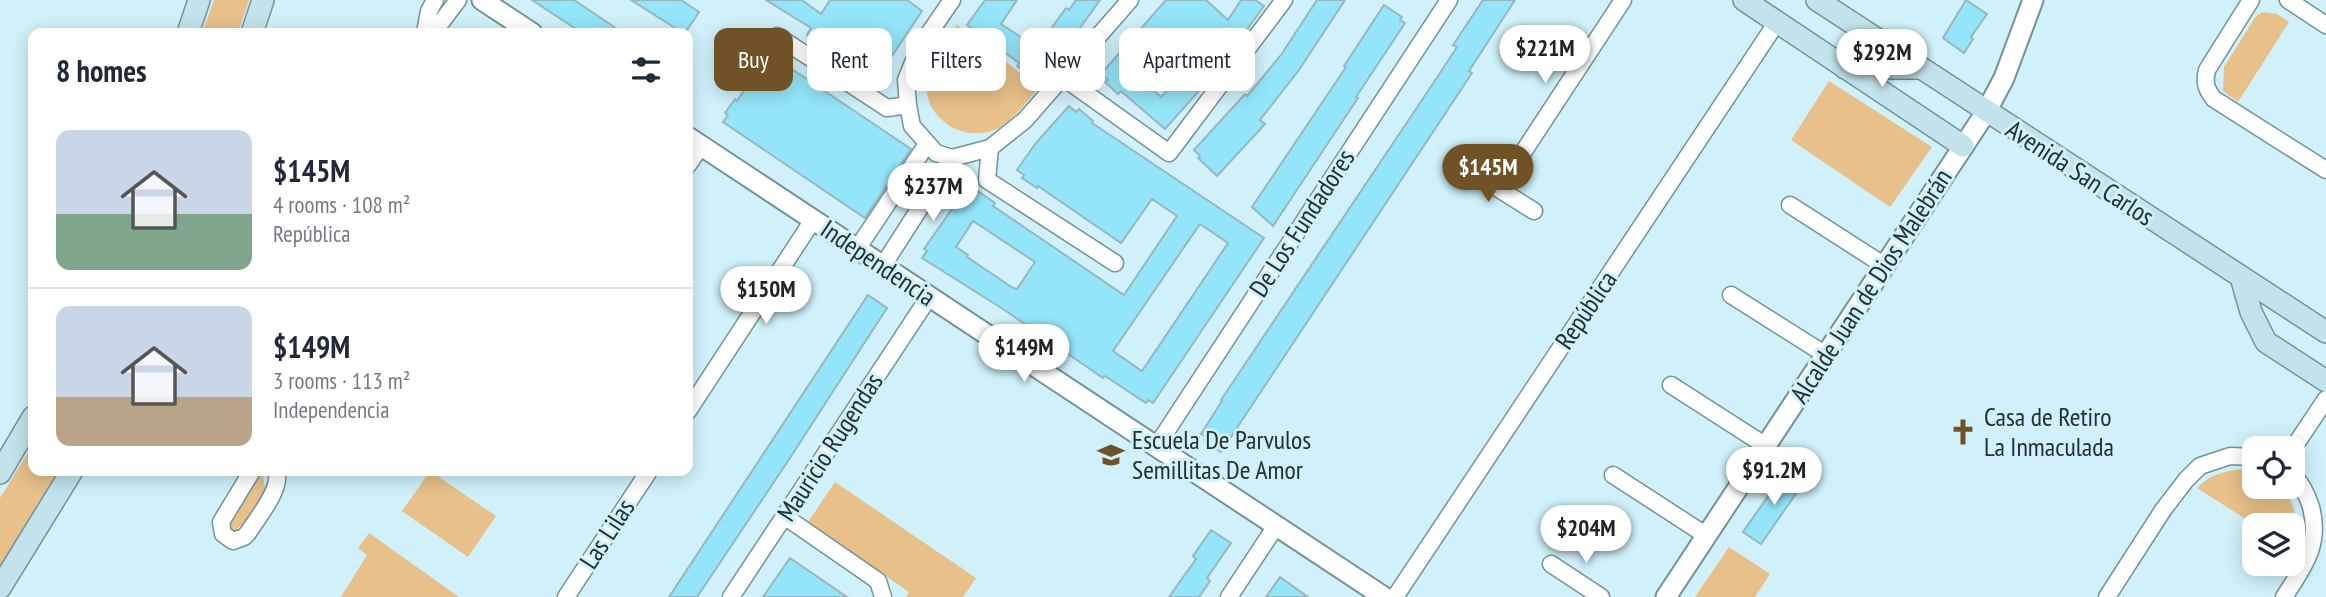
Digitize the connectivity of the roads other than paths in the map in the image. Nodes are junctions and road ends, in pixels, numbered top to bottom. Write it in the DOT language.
graph roads {
  1 [pos="199,0"];
  2 [pos="263,0"];
  3 [pos="435,0"];
  4 [pos="458,0"];
  5 [pos="482,0"];
  6 [pos="1130,0"];
  7 [pos="1284,0"];
  8 [pos="1449,0"];
  9 [pos="1623,0"];
  10 [pos="1744,0"];
  11 [pos="1816,0"];
  12 [pos="2033,0"];
  13 [pos="2251,0"];
  14 [pos="2288,0"];
  15 [pos="946,2"];
  16 [pos="1777,22"];
  17 [pos="2326,25"];
  18 [pos="190,28"];
  19 [pos="254,28"];
  20 [pos="426,28"];
  21 [pos="437,28"];
  22 [pos="524,28"];
  23 [pos="1105,30"];
  24 [pos="1871,36"];
  25 [pos="793,46"];
  26 [pos="1845,68"];
  27 [pos="1920,68"];
  28 [pos="1871,69"];
  29 [pos="1052,91"];
  30 [pos="1082,91"];
  31 [pos="908,105"];
  32 [pos="1986,111"];
  33 [pos="694,142"];
  34 [pos="927,144"];
  35 [pos="1963,146"];
  36 [pos="990,148"];
  37 [pos="953,159"];
  38 [pos="1462,166"];
  39 [pos="2326,170"];
  40 [pos="1499,189"];
  41 [pos="1790,205"];
  42 [pos="1534,211"];
  43 [pos="813,220"];
  44 [pos="857,249"];
  45 [pos="1117,261"];
  46 [pos="1885,266"];
  47 [pos="882,267"];
  48 [pos="2241,277"];
  49 [pos="1731,295"];
  50 [pos="929,297"];
  51 [pos="2326,332"];
  52 [pos="1826,355"];
  53 [pos="2326,381"];
  54 [pos="1671,385"];
  55 [pos="2326,399"];
  56 [pos="693,403"];
  57 [pos="28,425"];
  58 [pos="2301,436"];
  59 [pos="1766,446"];
  60 [pos="1156,447"];
  61 [pos="2242,456"];
  62 [pos="0,473"];
  63 [pos="1613,475"];
  64 [pos="69,476"];
  65 [pos="249,476"];
  66 [pos="277,476"];
  67 [pos="646,476"];
  68 [pos="2305,493"];
  69 [pos="784,516"];
  70 [pos="1276,526"];
  71 [pos="1707,536"];
  72 [pos="1551,564"];
  73 [pos="0,588"];
  74 [pos="566,597"];
  75 [pos="731,597"];
  76 [pos="884,597"];
  77 [pos="1229,597"];
  78 [pos="1384,597"];
  79 [pos="1395,597"];
  80 [pos="1601,597"];
  81 [pos="1666,597"];
  82 [pos="2106,597"];
  83 [pos="2284,597"];
  1 -- 18 [label="main road"];
  2 -- 19 [label="main road"];
  3 -- 20 [label="street"];
  4 -- 21 [label="street"];
  5 -- 22 [label="street"];
  6 -- 23 [label="street"];
  7 -- 30 [label="street"];
  8 -- 60 [label="street, De Los Fundadores"];
  9 -- 40 [label="street"];
  10 -- 16 [label="main road, Avenida San Carlos"];
  11 -- 24 [label="main road, Avenida San Carlos"];
  12 -- 32 [label="street, Alcalde Juan de Dios Malebrán"];
  13 -- 39 [label="street"];
  14 -- 17 [label="street"];
  15 -- 31 [label="street"];
  16 -- 26 [label="main road, Avenida San Carlos"];
  16 -- 79 [label="street, República"];
  24 -- 27 [label="main road, Avenida San Carlos"];
  24 -- 28 [label="main road"];
  25 -- 31 [label="street"];
  26 -- 28 [label="main road"];
  26 -- 35 [label="main road, Avenida San Carlos"];
  27 -- 28 [label="main road"];
  27 -- 32 [label="main road, Avenida San Carlos"];
  29 -- 36 [label="street"];
  31 -- 34 [label="street"];
  32 -- 35 [label="street, Alcalde Juan de Dios Malebrán"];
  32 -- 48 [label="main road, Avenida San Carlos"];
  33 -- 43 [label="street, Independencia"];
  34 -- 37 [label="street"];
  34 -- 44 [label="street"];
  35 -- 46 [label="street, Alcalde Juan de Dios Malebrán"];
  36 -- 37 [label="street"];
  36 -- 45 [label="street"];
  37 -- 47 [label="street"];
  38 -- 40 [label="street"];
  40 -- 42 [label="street"];
  41 -- 46 [label="street"];
  43 -- 44 [label="street, Independencia"];
  43 -- 56 [label="street"];
  44 -- 47 [label="street, Independencia"];
  46 -- 52 [label="street, Alcalde Juan de Dios Malebrán"];
  47 -- 50 [label="street, Independencia"];
  48 -- 51 [label="main road, Avenida San Carlos"];
  48 -- 53 [label="main road"];
  49 -- 52 [label="street"];
  50 -- 60 [label="street, Independencia"];
  50 -- 69 [label="street, Mauricio Rugendas"];
  52 -- 59 [label="street, Alcalde Juan de Dios Malebrán"];
  54 -- 59 [label="street"];
  55 -- 58 [label="street"];
  57 -- 62 [label="main road"];
  59 -- 71 [label="street, Alcalde Juan de Dios Malebrán"];
  60 -- 70 [label="street, Independencia"];
  61 -- 82 [label="street"];
  63 -- 71 [label="street"];
  64 -- 73 [label="main road"];
  65 -- 66 [label="street"];
  67 -- 74 [label="street, Las Lilas"];
  68 -- 83 [label="street"];
  69 -- 75 [label="street, Mauricio Rugendas"];
  69 -- 76 [label="street"];
  70 -- 77 [label="street"];
  70 -- 78 [label="street, Independencia"];
  71 -- 81 [label="street, Alcalde Juan de Dios Malebrán"];
  72 -- 80 [label="street"];
}
